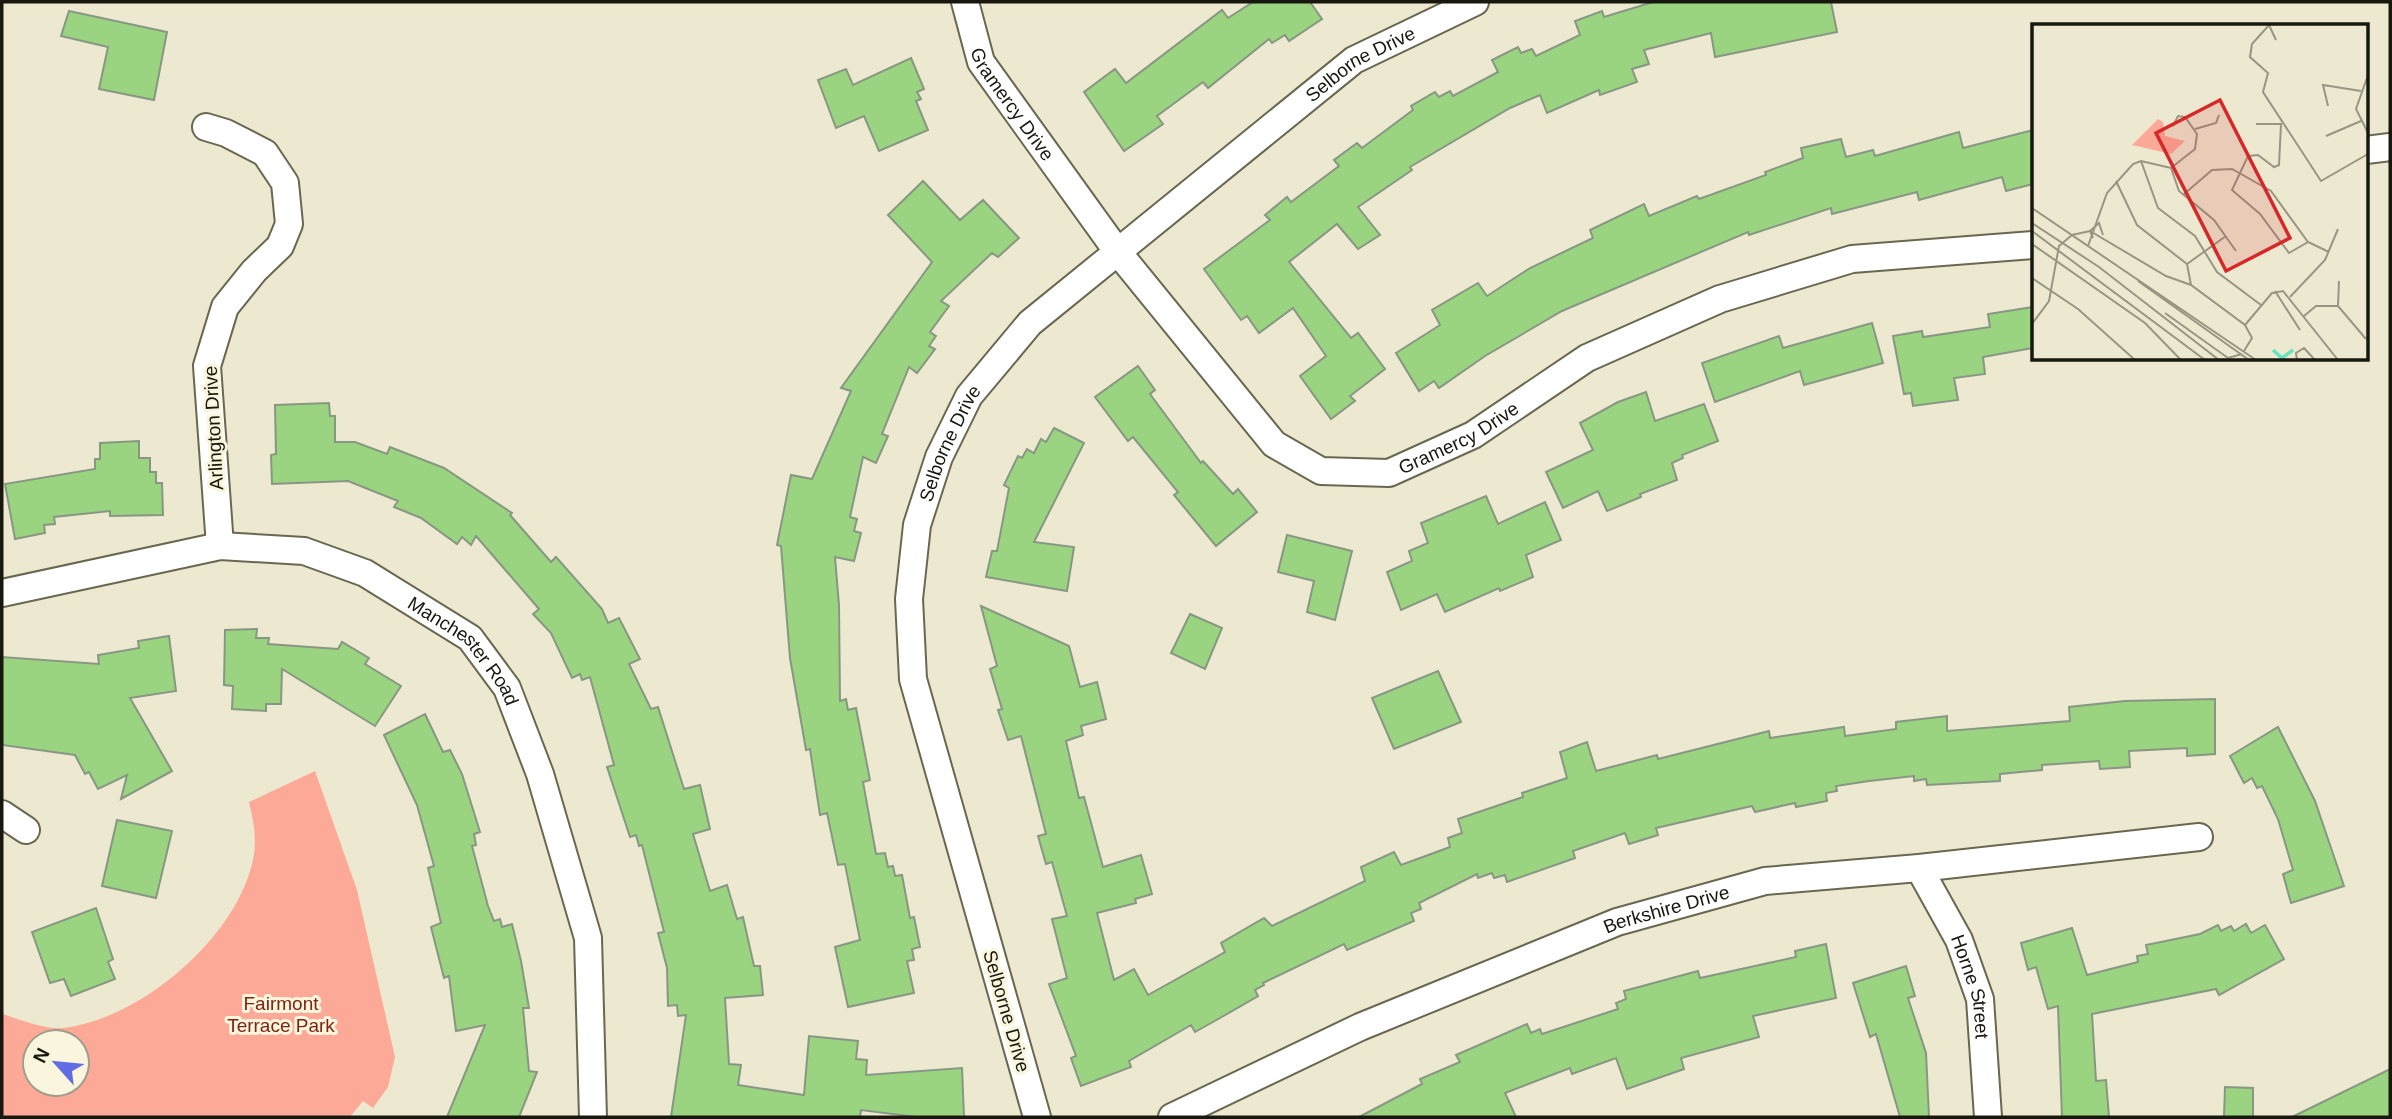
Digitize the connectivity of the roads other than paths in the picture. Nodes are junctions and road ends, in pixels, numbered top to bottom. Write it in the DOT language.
graph roads {
  1 [pos="965,2"];
  2 [pos="1475,2"];
  3 [pos="206,127"];
  4 [pos="2390,148"];
  5 [pos="2368,150"];
  6 [pos="2032,245"];
  7 [pos="1117,251"];
  8 [pos="220,546"];
  9 [pos="2,593"];
  10 [pos="2,814"];
  11 [pos="26,830"];
  12 [pos="2199,837"];
  13 [pos="1919,868"];
  14 [pos="593,1117"];
  15 [pos="1037,1117"];
  16 [pos="1172,1117"];
  17 [pos="1988,1117"];
  1 -- 7 [label="street, Gramercy Drive"];
  2 -- 7 [label="street, Selborne Drive"];
  3 -- 8 [label="street, Arlington Drive"];
  4 -- 5 [label="street"];
  6 -- 7 [label="street, Gramercy Drive"];
  7 -- 15 [label="street, Selborne Drive"];
  8 -- 9 [label="street, Manchester Road"];
  8 -- 14 [label="street, Manchester Road"];
  10 -- 11 [label="street"];
  12 -- 13 [label="street, Berkshire Drive"];
  13 -- 16 [label="street, Berkshire Drive"];
  13 -- 17 [label="street, Horne Street"];
}
